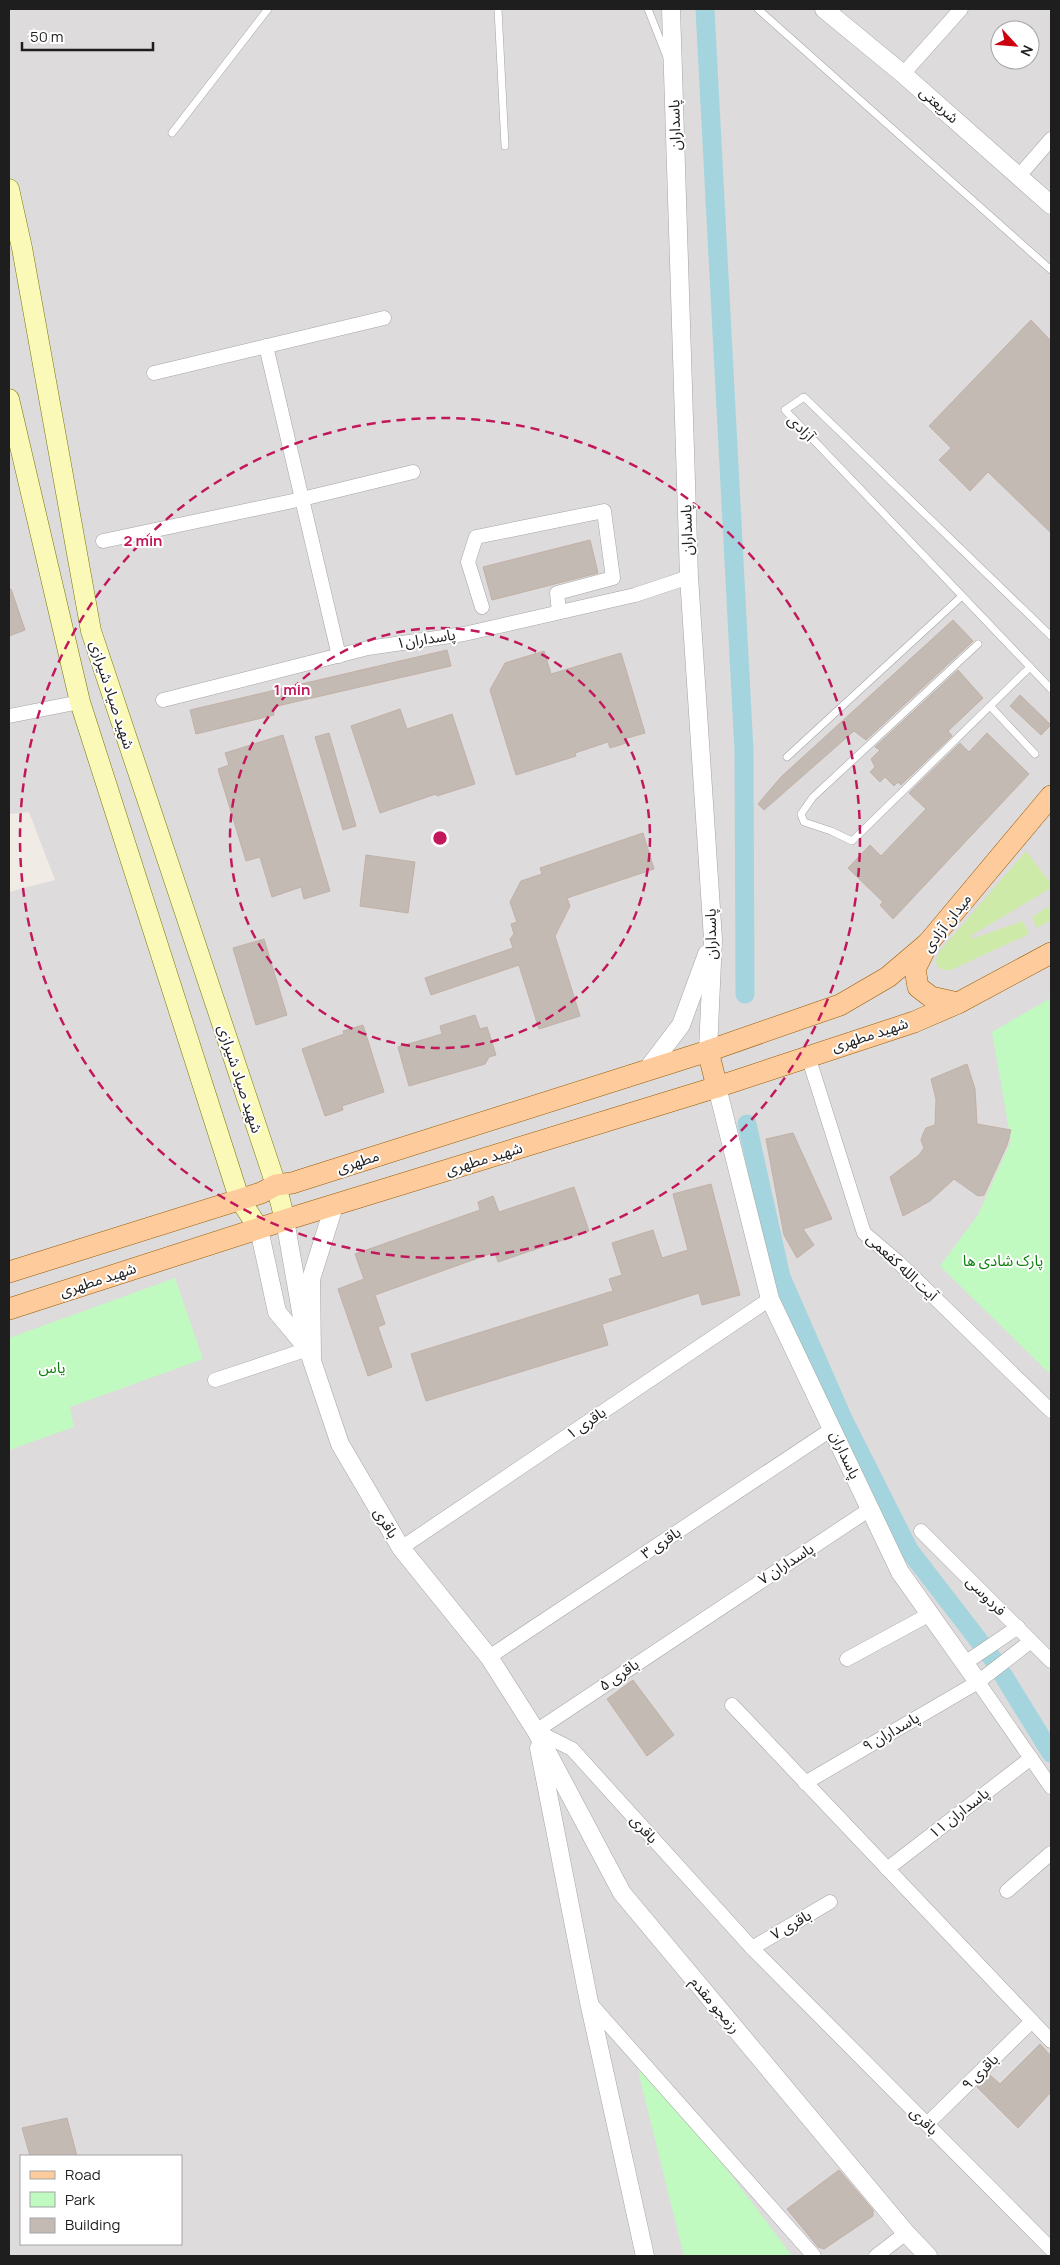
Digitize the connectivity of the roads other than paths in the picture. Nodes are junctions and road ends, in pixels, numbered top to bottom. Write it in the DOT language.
graph roads {
  1 [pos="268,9"];
  2 [pos="498,9"];
  3 [pos="648,9"];
  4 [pos="671,9"];
  5 [pos="758,9"];
  6 [pos="824,9"];
  7 [pos="961,9"];
  8 [pos="674,74"];
  9 [pos="903,74"];
  10 [pos="172,133"];
  11 [pos="1051,139"];
  12 [pos="505,146"];
  13 [pos="1019,176"];
  14 [pos="9,189"];
  15 [pos="1051,205"];
  16 [pos="1051,270"];
  17 [pos="384,318"];
  18 [pos="266,346"];
  19 [pos="154,373"];
  20 [pos="9,399"];
  21 [pos="413,472"];
  22 [pos="302,499"];
  23 [pos="102,541"];
  24 [pos="689,577"];
  25 [pos="962,596"];
  26 [pos="482,607"];
  27 [pos="559,612"];
  28 [pos="1051,636"];
  29 [pos="978,644"];
  30 [pos="339,656"];
  31 [pos="1030,667"];
  32 [pos="1051,689"];
  33 [pos="162,700"];
  34 [pos="80,702"];
  35 [pos="991,707"];
  36 [pos="9,716"];
  37 [pos="1035,754"];
  38 [pos="787,757"];
  39 [pos="1051,796"];
  40 [pos="713,940"];
  41 [pos="928,943"];
  42 [pos="1051,953"];
  43 [pos="958,1003"];
  44 [pos="708,1051"];
  45 [pos="808,1056"];
  46 [pos="646,1071"];
  47 [pos="717,1087"];
  48 [pos="276,1184"];
  49 [pos="240,1198"];
  50 [pos="334,1206"];
  51 [pos="285,1220"];
  52 [pos="259,1229"];
  53 [pos="9,1272"];
  54 [pos="770,1299"];
  55 [pos="9,1309"];
  56 [pos="310,1354"];
  57 [pos="215,1380"];
  58 [pos="1051,1411"];
  59 [pos="832,1429"];
  60 [pos="870,1509"];
  61 [pos="921,1532"];
  62 [pos="401,1548"];
  63 [pos="930,1614"];
  64 [pos="702,1619"];
  65 [pos="1017,1628"];
  66 [pos="1031,1641"];
  67 [pos="489,1657"];
  68 [pos="847,1659"];
  69 [pos="1051,1661"];
  70 [pos="965,1663"];
  71 [pos="978,1682"];
  72 [pos="732,1705"];
  73 [pos="536,1731"];
  74 [pos="1031,1758"];
  75 [pos="805,1783"];
  76 [pos="1051,1787"];
  77 [pos="1051,1853"];
  78 [pos="887,1869"];
  79 [pos="1007,1891"];
  80 [pos="830,1902"];
  81 [pos="752,1948"];
  82 [pos="589,2002"];
  83 [pos="1032,2021"];
  84 [pos="1051,2041"];
  85 [pos="927,2124"];
  86 [pos="906,2233"];
  87 [pos="1051,2249"];
  88 [pos="645,2256"];
  89 [pos="814,2256"];
  90 [pos="876,2256"];
  91 [pos="928,2256"];
  1 -- 10 [label="lane"];
  2 -- 12 [label="lane"];
  3 -- 8 [label="lane"];
  4 -- 8 [label="street, پاسداران"];
  5 -- 16 [label="lane"];
  6 -- 9 [label="street, شریعتی"];
  7 -- 9 [label="street"];
  8 -- 24 [label="street, پاسداران"];
  9 -- 13 [label="street, شریعتی"];
  11 -- 13 [label="street"];
  13 -- 15 [label="street, شریعتی"];
  14 -- 48 [label="main road, شهید صیاد شیرازی"];
  17 -- 18 [label="street"];
  18 -- 19 [label="street"];
  18 -- 22 [label="street"];
  20 -- 34 [label="main road, شهید صیاد شیرازی"];
  21 -- 22 [label="street"];
  22 -- 23 [label="street"];
  22 -- 30 [label="street"];
  24 -- 27 [label="street, پاسداران۱"];
  24 -- 40 [label="street, پاسداران"];
  25 -- 28 [label="lane, آزادی"];
  25 -- 31 [label="lane, آزادی"];
  25 -- 38 [label="lane"];
  26 -- 27 [label="street"];
  27 -- 30 [label="street, پاسداران۱"];
  29 -- 35 [label="lane"];
  30 -- 33 [label="street, پاسداران۱"];
  31 -- 32 [label="lane, آزادی"];
  31 -- 35 [label="lane"];
  34 -- 36 [label="street"];
  34 -- 49 [label="main road, شهید صیاد شیرازی"];
  35 -- 37 [label="lane"];
  39 -- 41 [label="main road, میدان آزادی"];
  40 -- 44 [label="street, پاسداران"];
  40 -- 46 [label="street"];
  41 -- 43 [label="main road, میدان آزادی"];
  41 -- 44 [label="main road"];
  42 -- 43 [label="main road"];
  43 -- 45 [label="main road, شهید مطهری"];
  44 -- 46 [label="main road, مطهری"];
  44 -- 47 [label="main road"];
  45 -- 47 [label="main road, شهید مطهری"];
  45 -- 58 [label="street, آیت الله کفعمی"];
  46 -- 48 [label="main road, مطهری"];
  47 -- 50 [label="main road, شهید مطهری"];
  47 -- 54 [label="street, پاسداران"];
  48 -- 49 [label="main road, مطهری"];
  48 -- 51 [label="main road, شهید صیاد شیرازی"];
  49 -- 52 [label="main road, شهید صیاد شیرازی"];
  49 -- 53 [label="main road, مطهری"];
  50 -- 51 [label="main road, شهید مطهری"];
  50 -- 56 [label="street"];
  51 -- 52 [label="main road, شهید مطهری"];
  51 -- 56 [label="street, باقری"];
  52 -- 55 [label="main road, شهید مطهری"];
  52 -- 56 [label="street"];
  54 -- 59 [label="street, پاسداران"];
  54 -- 62 [label="street, باقری ۱"];
  56 -- 57 [label="street"];
  56 -- 62 [label="street, باقری"];
  59 -- 60 [label="street, پاسداران"];
  59 -- 67 [label="street, باقری ۳"];
  60 -- 63 [label="street, پاسداران"];
  60 -- 64 [label="street, پاسداران ۷"];
  61 -- 65 [label="street, فردوسی"];
  62 -- 67 [label="street, باقری"];
  63 -- 68 [label="street"];
  63 -- 70 [label="street, پاسداران"];
  64 -- 73 [label="street, باقری ۵"];
  65 -- 66 [label="street, فردوسی"];
  65 -- 70 [label="street"];
  66 -- 69 [label="street, فردوسی"];
  66 -- 71 [label="street, پاسداران ۹"];
  67 -- 73 [label="street, باقری"];
  70 -- 71 [label="street, پاسداران"];
  71 -- 74 [label="street, پاسداران"];
  71 -- 75 [label="street, پاسداران ۹"];
  72 -- 75 [label="street"];
  73 -- 81 [label="street, باقری"];
  73 -- 82 [label="street"];
  73 -- 86 [label="street, رزمجو مقدم"];
  74 -- 76 [label="street, پاسداران"];
  74 -- 78 [label="street, پاسداران ۱۱"];
  75 -- 78 [label="street"];
  77 -- 79 [label="street"];
  78 -- 83 [label="street"];
  80 -- 81 [label="street, باقری ۷"];
  81 -- 85 [label="street, باقری"];
  82 -- 88 [label="street"];
  82 -- 89 [label="street"];
  83 -- 84 [label="street"];
  83 -- 85 [label="street, باقری ۹"];
  85 -- 87 [label="street, باقری"];
  86 -- 90 [label="street"];
  86 -- 91 [label="street, رزمجو مقدم"];
}
